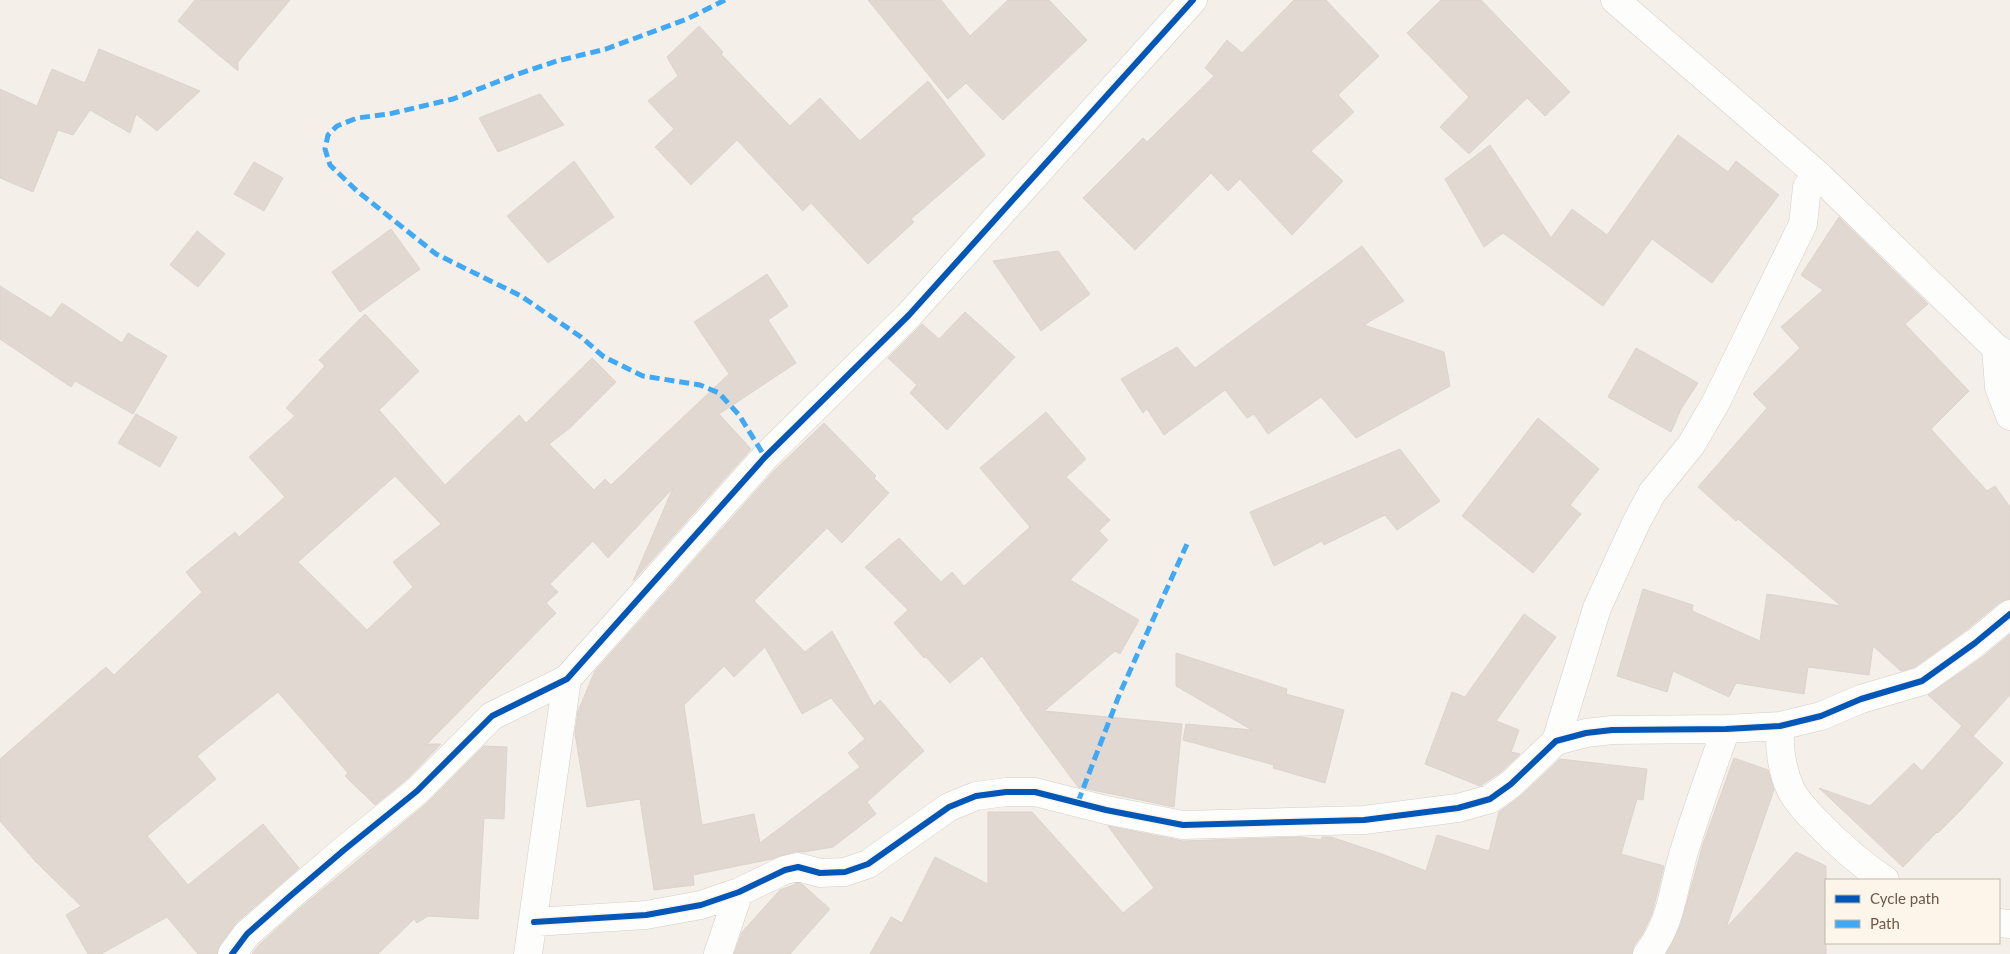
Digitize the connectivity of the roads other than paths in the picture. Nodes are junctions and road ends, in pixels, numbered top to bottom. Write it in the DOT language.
graph roads {
  1 [pos="1193,0"];
  2 [pos="1615,0"];
  3 [pos="1817,174"];
  4 [pos="2003,352"];
  5 [pos="2010,416"];
  6 [pos="2010,614"];
  7 [pos="567,679"];
  8 [pos="1780,726"];
  9 [pos="1726,729"];
  10 [pos="1556,741"];
  11 [pos="1883,879"];
  12 [pos="740,892"];
  13 [pos="534,922"];
  14 [pos="232,954"];
  15 [pos="528,954"];
  16 [pos="718,954"];
  17 [pos="1647,954"];
  1 -- 7 [label="street"];
  2 -- 3 [label="street"];
  3 -- 4 [label="street"];
  3 -- 10 [label="street"];
  4 -- 5 [label="street"];
  6 -- 8 [label="street"];
  7 -- 13 [label="street"];
  7 -- 14 [label="street"];
  8 -- 9 [label="street"];
  8 -- 11 [label="street"];
  9 -- 10 [label="street"];
  9 -- 17 [label="street"];
  10 -- 12 [label="street"];
  12 -- 13 [label="street"];
  12 -- 16 [label="street"];
  13 -- 15 [label="street"];
}
